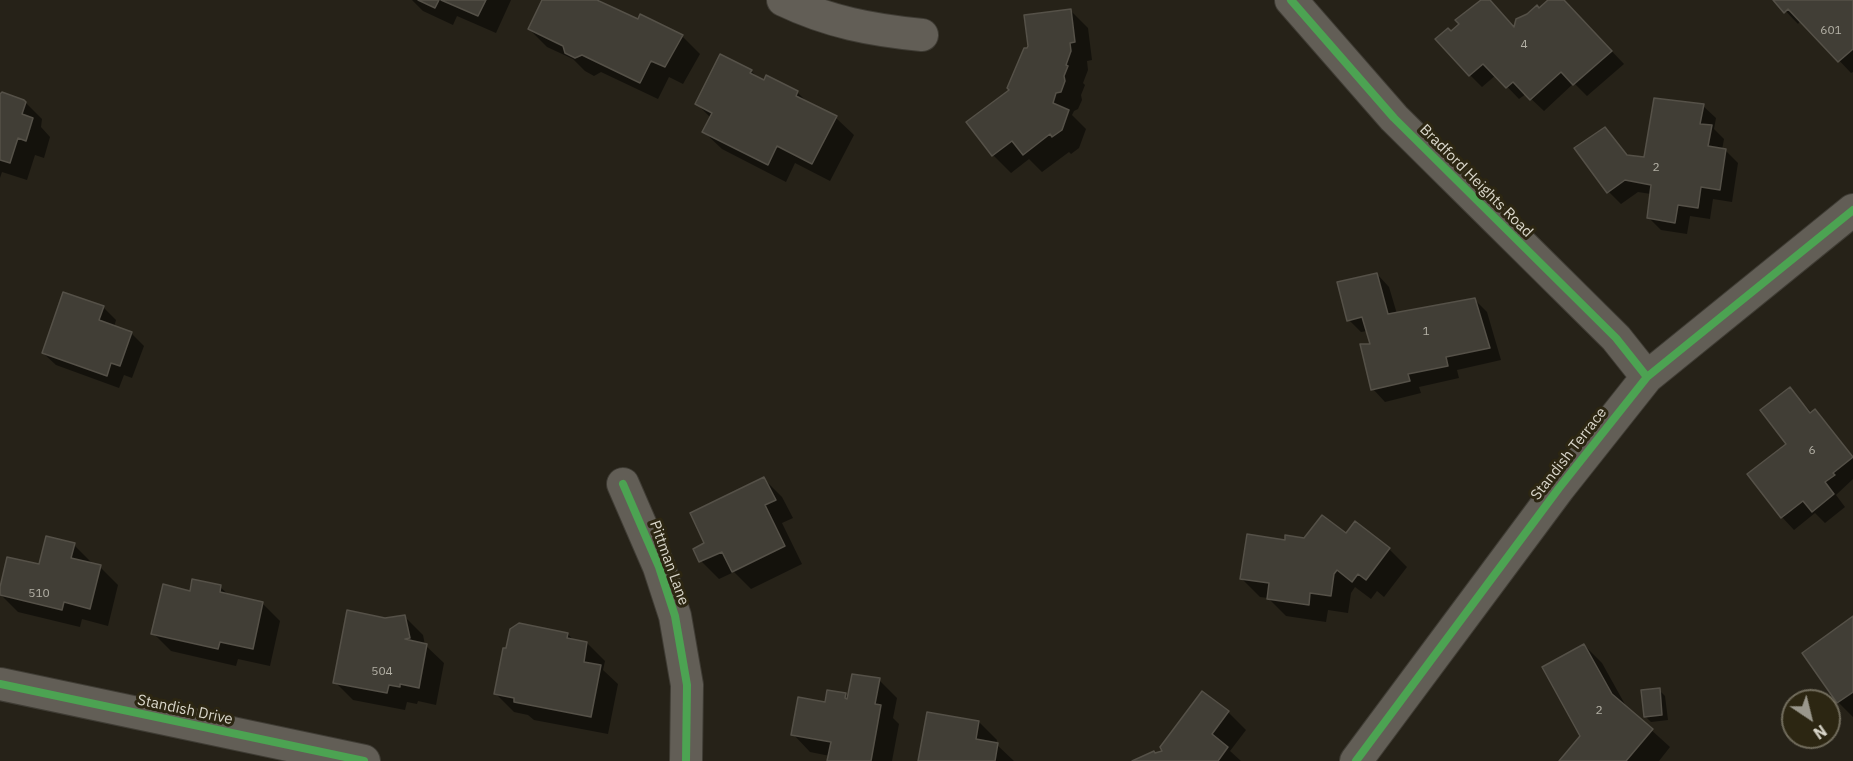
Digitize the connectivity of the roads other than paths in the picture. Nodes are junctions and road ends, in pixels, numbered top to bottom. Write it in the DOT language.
graph roads {
  1 [pos="783,0"];
  2 [pos="1291,0"];
  3 [pos="922,35"];
  4 [pos="1853,210"];
  5 [pos="1647,376"];
  6 [pos="623,484"];
  7 [pos="0,684"];
  8 [pos="364,761"];
  9 [pos="686,761"];
  10 [pos="1356,761"];
  1 -- 3 [label="street"];
  2 -- 5 [label="street, Bradford Heights Road"];
  4 -- 5 [label="street, Standish Terrace"];
  5 -- 10 [label="street, Standish Terrace"];
  6 -- 9 [label="street, Pittman Lane"];
  7 -- 8 [label="street, Standish Drive"];
}
